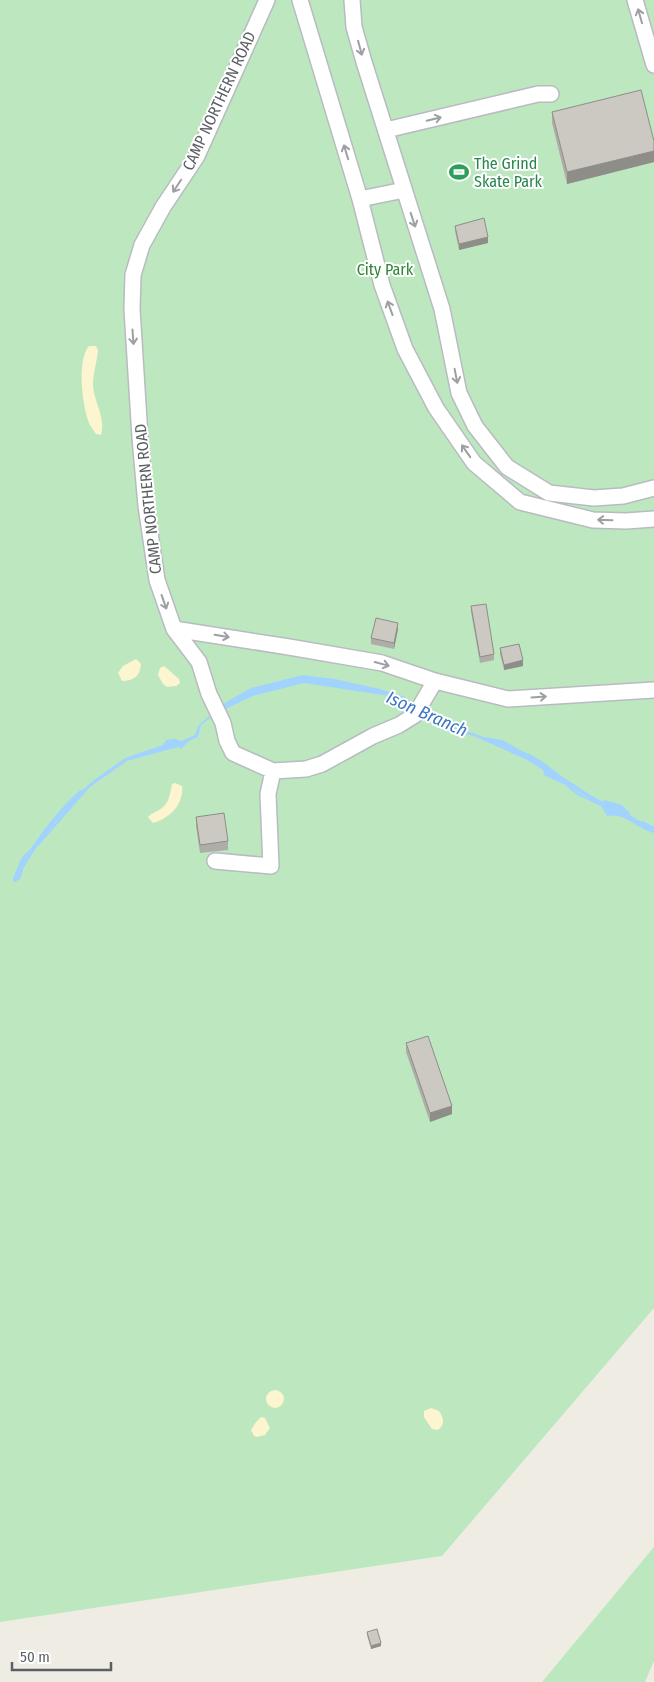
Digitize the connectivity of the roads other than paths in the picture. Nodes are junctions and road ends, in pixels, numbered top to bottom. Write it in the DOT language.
graph roads {
  1 [pos="267,0"];
  2 [pos="300,0"];
  3 [pos="352,0"];
  4 [pos="635,0"];
  5 [pos="654,65"];
  6 [pos="550,94"];
  7 [pos="386,130"];
  8 [pos="404,190"];
  9 [pos="360,199"];
  10 [pos="654,488"];
  11 [pos="654,519"];
  12 [pos="174,629"];
  13 [pos="435,681"];
  14 [pos="654,690"];
  15 [pos="273,771"];
  16 [pos="215,861"];
  1 -- 12 [label="street, CAMP NORTHERN ROAD, one-way"];
  9 -- 2 [label="street, one-way"];
  3 -- 7 [label="street, one-way"];
  5 -- 4 [label="street, one-way"];
  7 -- 6 [label="street, one-way"];
  7 -- 8 [label="street"];
  8 -- 9 [label="street"];
  8 -- 10 [label="street, one-way"];
  11 -- 9 [label="street, one-way"];
  12 -- 13 [label="street, one-way"];
  12 -- 15 [label="street, CAMP NORTHERN ROAD"];
  13 -- 14 [label="street, one-way"];
  13 -- 15 [label="street"];
  15 -- 16 [label="street"];
}
